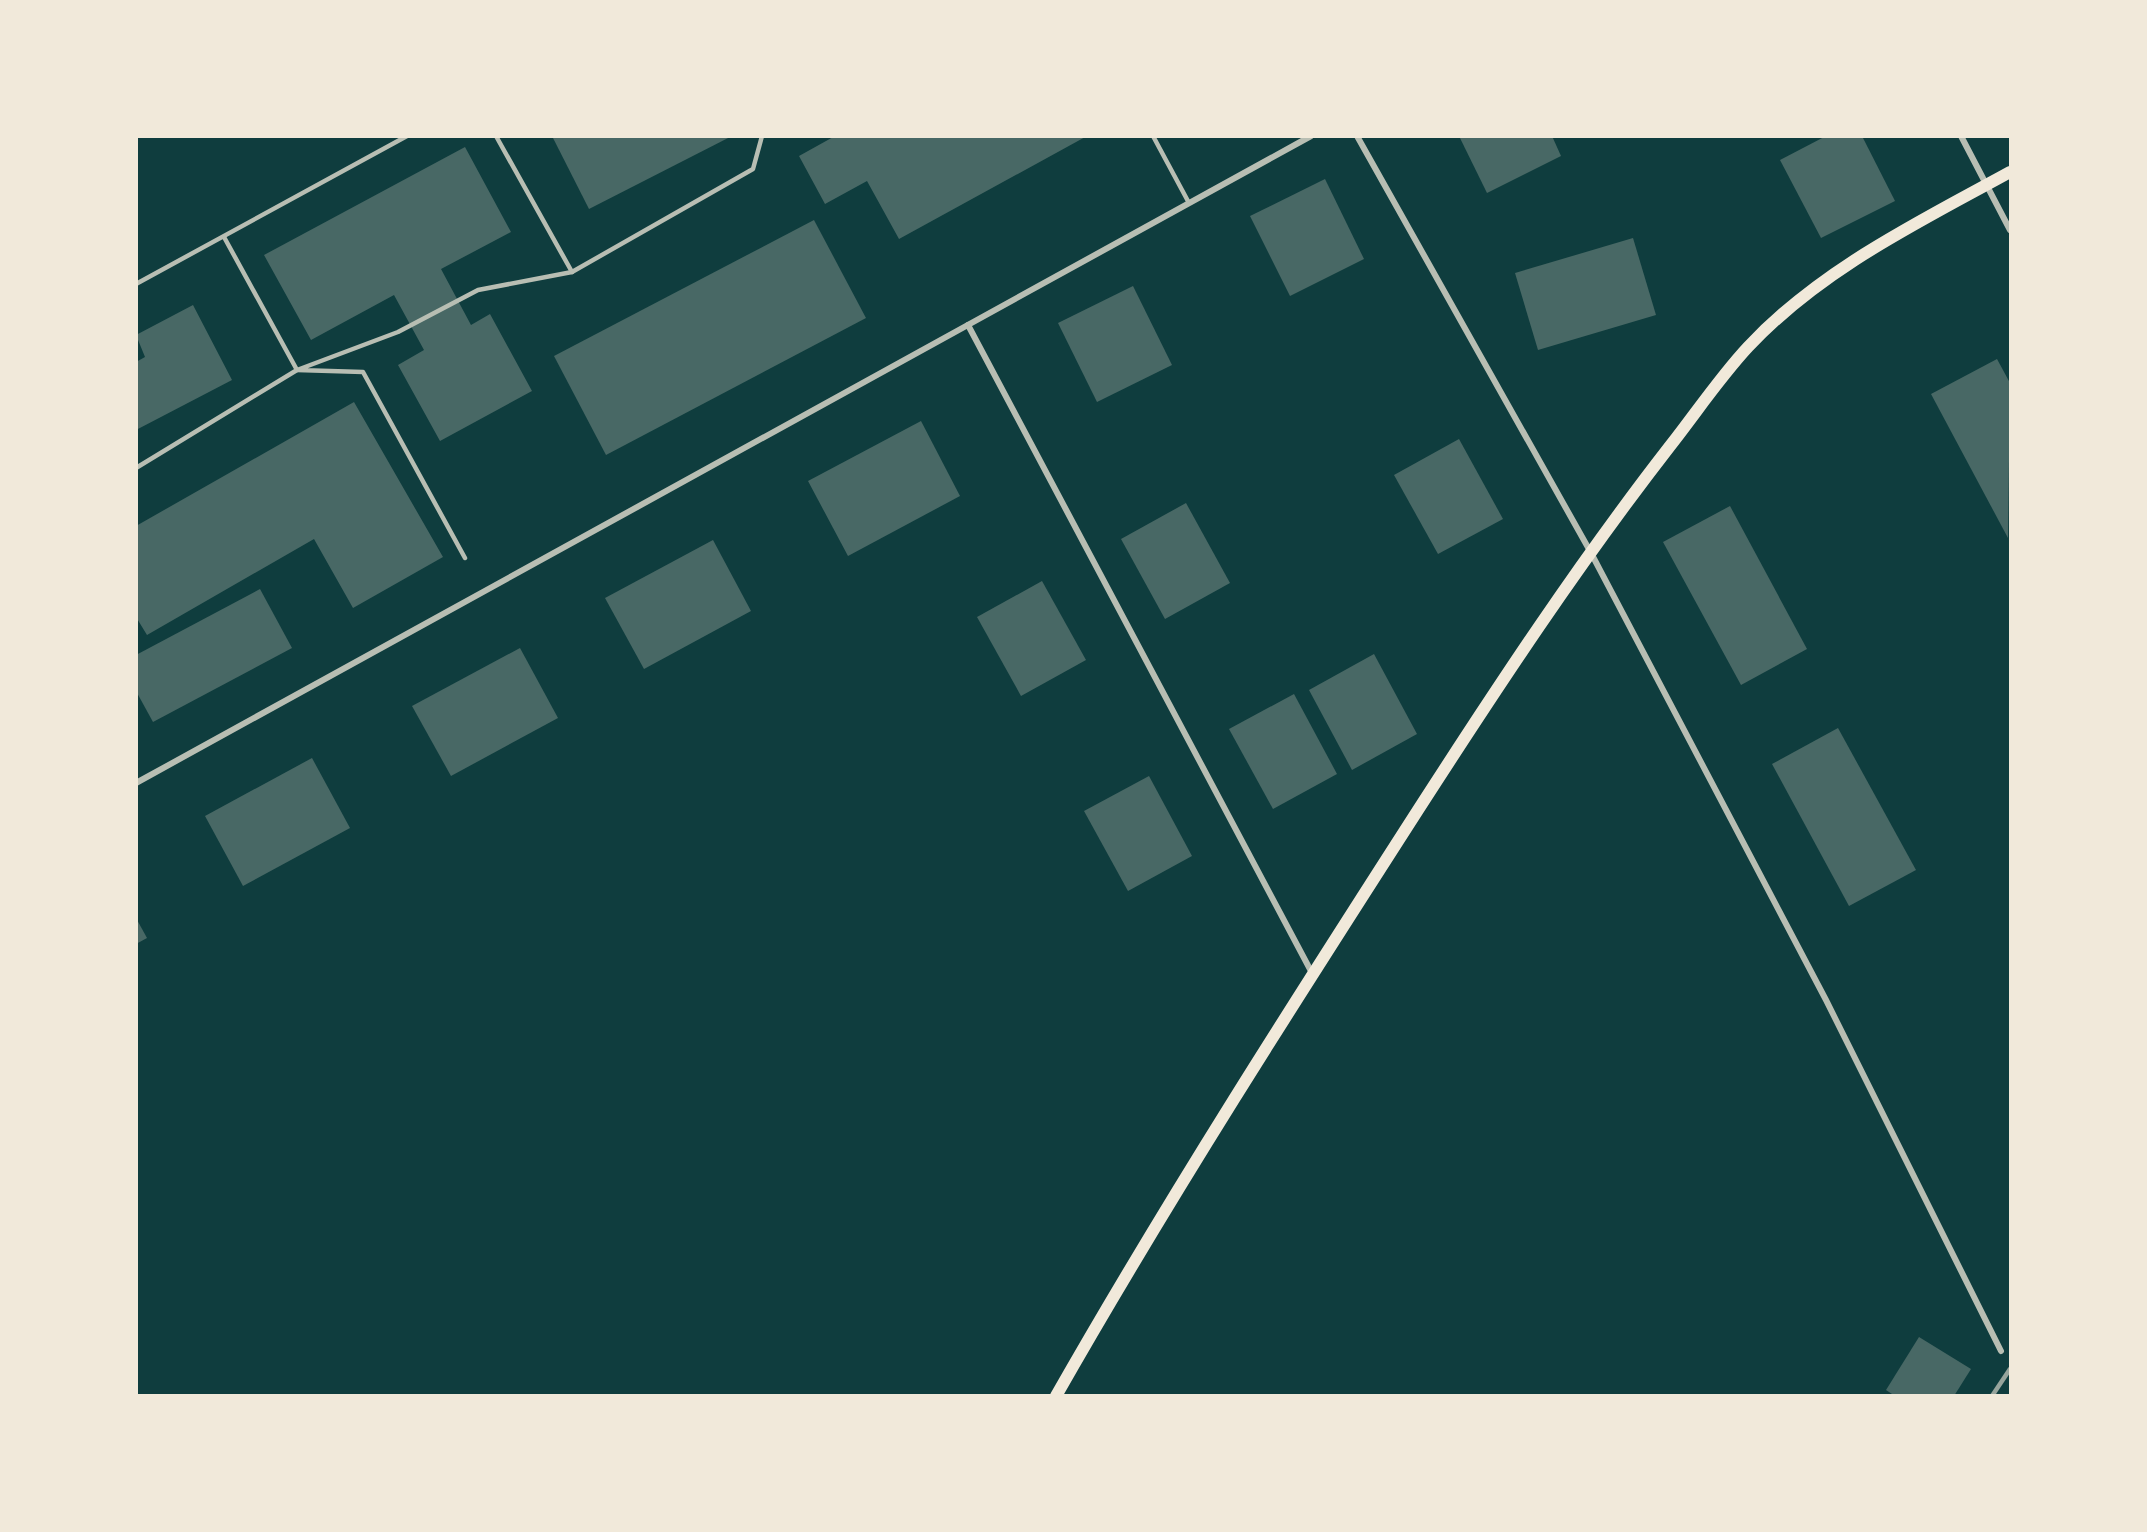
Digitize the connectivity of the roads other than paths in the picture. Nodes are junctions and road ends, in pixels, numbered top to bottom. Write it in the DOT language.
graph roads {
  1 [pos="407,136"];
  2 [pos="496,136"];
  3 [pos="762,136"];
  4 [pos="1153,136"];
  5 [pos="1311,136"];
  6 [pos="1357,136"];
  7 [pos="1961,136"];
  8 [pos="2010,172"];
  9 [pos="1986,185"];
  10 [pos="1190,203"];
  11 [pos="2010,230"];
  12 [pos="224,237"];
  13 [pos="572,272"];
  14 [pos="136,284"];
  15 [pos="968,325"];
  16 [pos="297,370"];
  17 [pos="136,468"];
  18 [pos="1590,551"];
  19 [pos="465,558"];
  20 [pos="136,783"];
  21 [pos="1312,974"];
  22 [pos="2001,1351"];
  23 [pos="1056,1395"];
  1 -- 12 [label="lane"];
  2 -- 13 [label="lane"];
  3 -- 13 [label="lane"];
  4 -- 10 [label="lane"];
  5 -- 10 [label="street"];
  6 -- 18 [label="street"];
  7 -- 9 [label="street"];
  8 -- 9 [label="main road"];
  9 -- 11 [label="street"];
  9 -- 18 [label="main road"];
  10 -- 15 [label="street"];
  12 -- 14 [label="lane"];
  12 -- 16 [label="lane"];
  13 -- 16 [label="lane"];
  15 -- 20 [label="street"];
  15 -- 21 [label="street"];
  16 -- 17 [label="lane"];
  16 -- 19 [label="lane"];
  18 -- 21 [label="main road"];
  18 -- 22 [label="street"];
  21 -- 23 [label="main road"];
}
